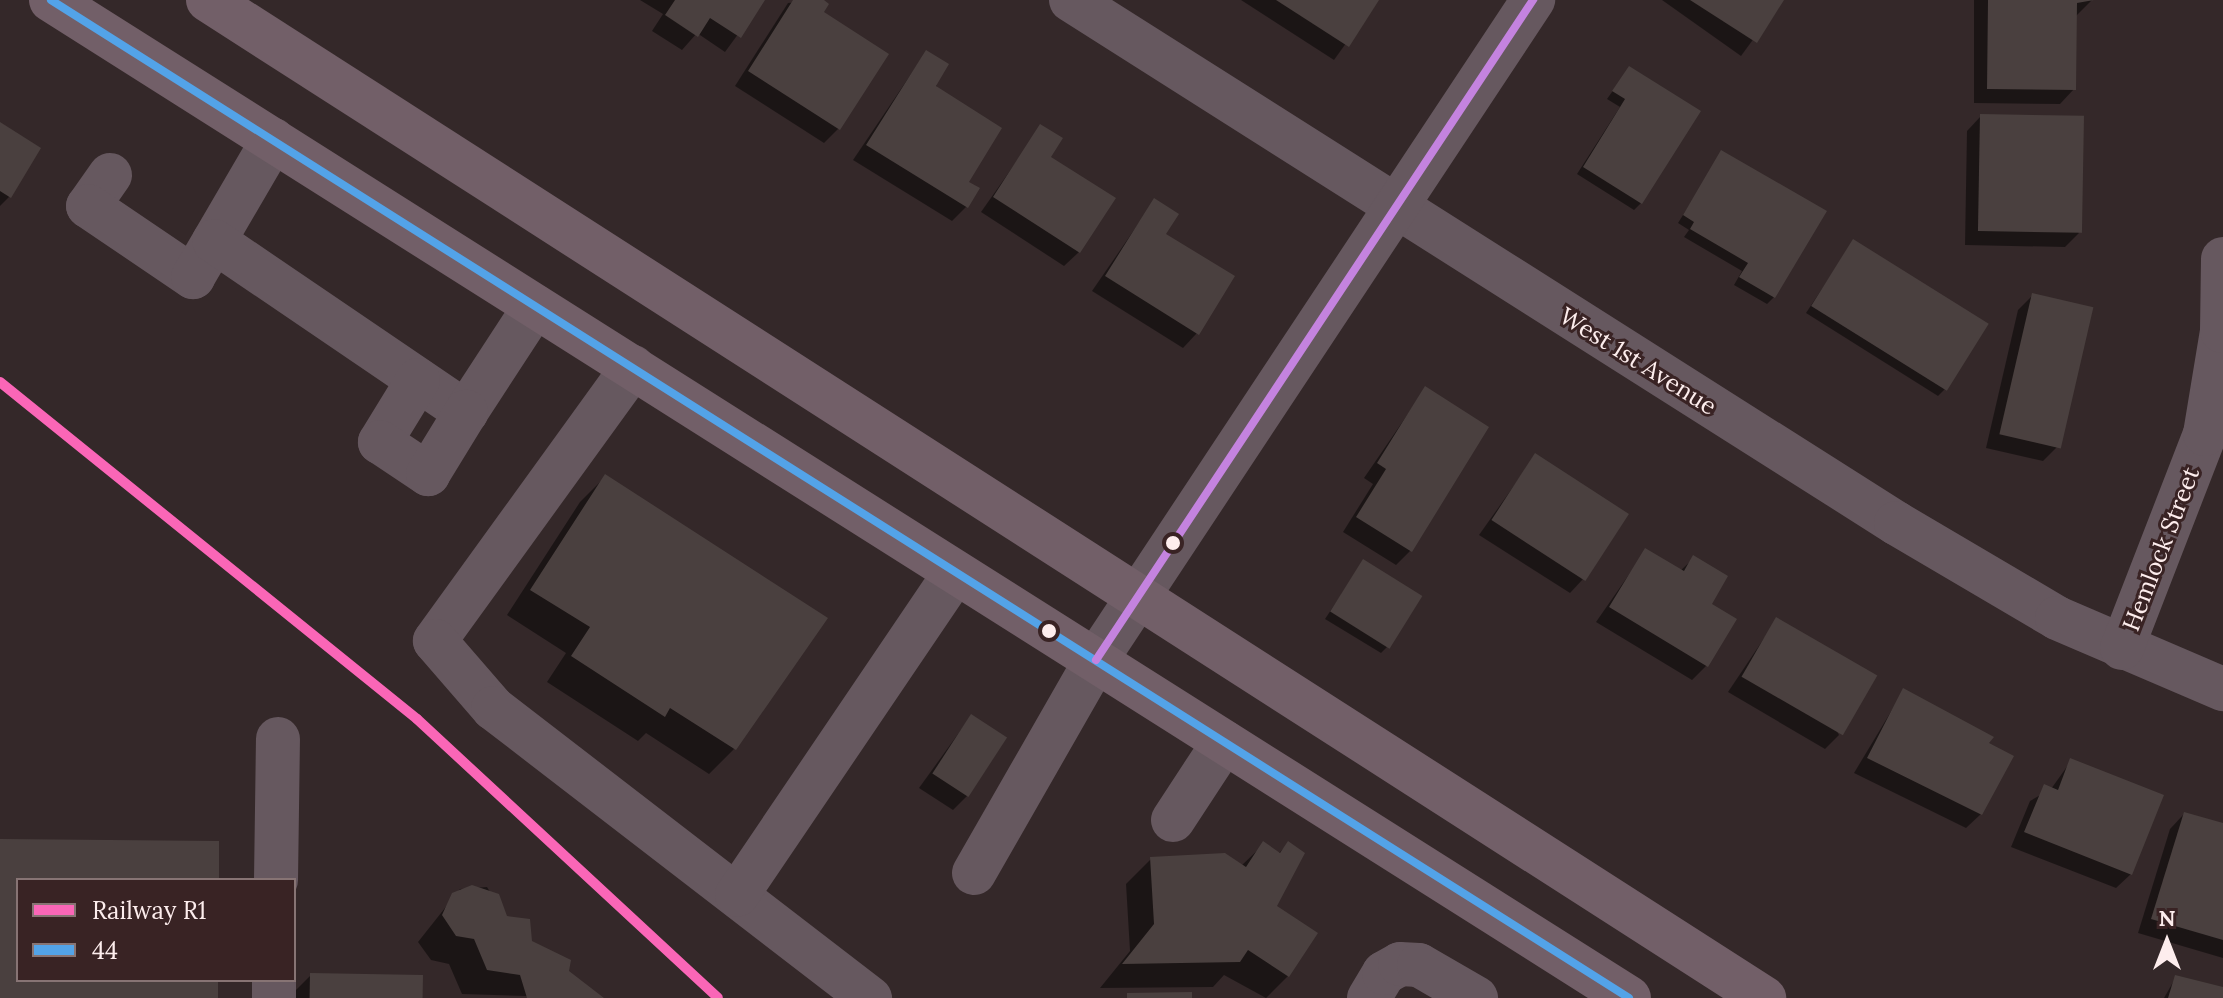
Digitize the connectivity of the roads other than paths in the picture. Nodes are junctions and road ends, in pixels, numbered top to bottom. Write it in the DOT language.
graph roads {
  1 [pos="51,0"];
  2 [pos="208,0"];
  3 [pos="1071,0"];
  4 [pos="1533,0"];
  5 [pos="273,140"];
  6 [pos="110,175"];
  7 [pos="1396,207"];
  8 [pos="214,241"];
  9 [pos="2223,259"];
  10 [pos="535,306"];
  11 [pos="633,367"];
  12 [pos="418,380"];
  13 [pos="466,412"];
  14 [pos="955,573"];
  15 [pos="1140,593"];
  16 [pos="2122,648"];
  17 [pos="1096,660"];
  18 [pos="2223,689"];
  19 [pos="278,739"];
  20 [pos="1224,742"];
  21 [pos="1173,820"];
  22 [pos="974,873"];
  23 [pos="276,878"];
  24 [pos="737,895"];
  25 [pos="870,998"];
  26 [pos="1369,998"];
  27 [pos="1476,998"];
  28 [pos="1629,998"];
  29 [pos="1764,998"];
  1 -- 5 [label="main road"];
  2 -- 15 [label="main road"];
  3 -- 7 [label="street, West 1st Avenue"];
  4 -- 7 [label="street"];
  5 -- 8 [label="street"];
  5 -- 10 [label="main road"];
  6 -- 8 [label="street"];
  7 -- 15 [label="street"];
  7 -- 16 [label="street, West 1st Avenue"];
  8 -- 12 [label="street"];
  9 -- 16 [label="street, Hemlock Street"];
  10 -- 11 [label="main road"];
  10 -- 13 [label="street"];
  11 -- 14 [label="main road"];
  11 -- 24 [label="street"];
  12 -- 13 [label="street"];
  12 -- 13 [label="street"];
  14 -- 17 [label="main road"];
  14 -- 24 [label="street"];
  15 -- 17 [label="street"];
  15 -- 29 [label="main road"];
  16 -- 18 [label="street, West 1st Avenue"];
  17 -- 20 [label="main road"];
  17 -- 22 [label="street"];
  19 -- 23 [label="street"];
  20 -- 21 [label="street"];
  20 -- 28 [label="main road"];
  24 -- 25 [label="street"];
  26 -- 27 [label="street"];
}
